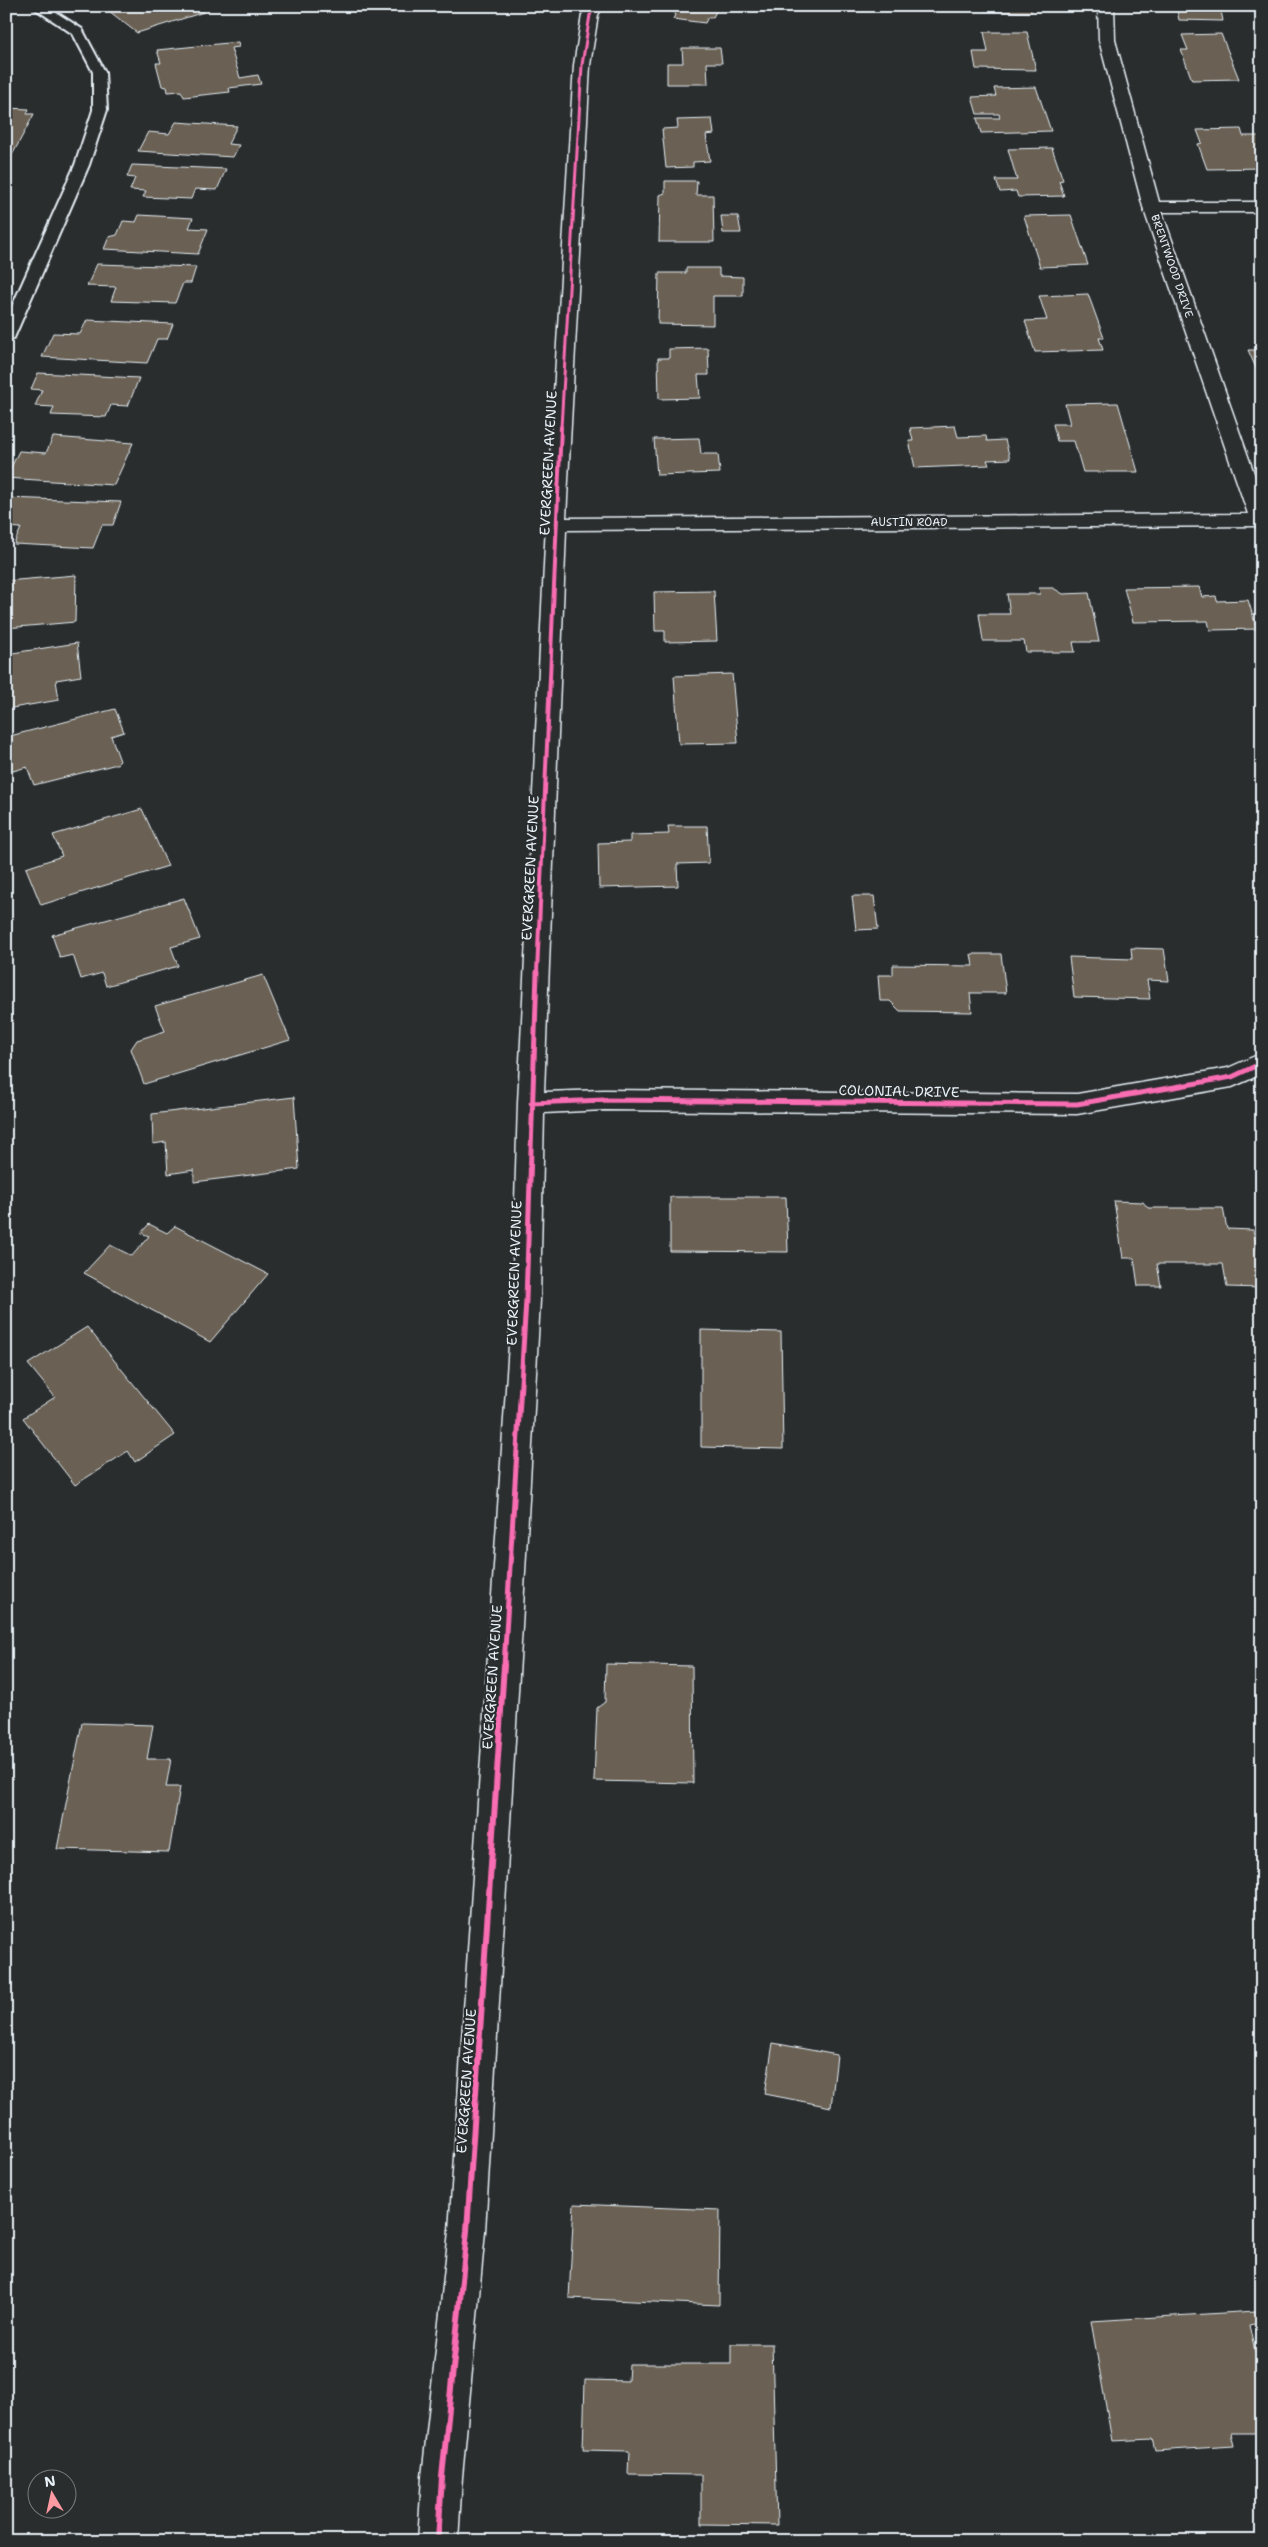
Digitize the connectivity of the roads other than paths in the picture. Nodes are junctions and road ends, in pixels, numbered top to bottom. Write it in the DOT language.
graph roads {
  1 [pos="37,6"];
  2 [pos="596,6"];
  3 [pos="1106,6"];
  4 [pos="1262,207"];
  5 [pos="1152,208"];
  6 [pos="6,338"];
  7 [pos="1261,520"];
  8 [pos="556,524"];
  9 [pos="1262,1063"];
  10 [pos="531,1103"];
  11 [pos="438,2541"];
  1 -- 6 [label="lane"];
  2 -- 8 [label="street, EVERGREEN AVENUE"];
  3 -- 5 [label="street, BRENTWOOD DRIVE"];
  4 -- 5 [label="street"];
  5 -- 7 [label="street, BRENTWOOD DRIVE"];
  7 -- 8 [label="street, AUSTIN ROAD"];
  8 -- 10 [label="street, EVERGREEN AVENUE"];
  9 -- 10 [label="street, COLONIAL DRIVE"];
  10 -- 11 [label="street, EVERGREEN AVENUE"];
}
